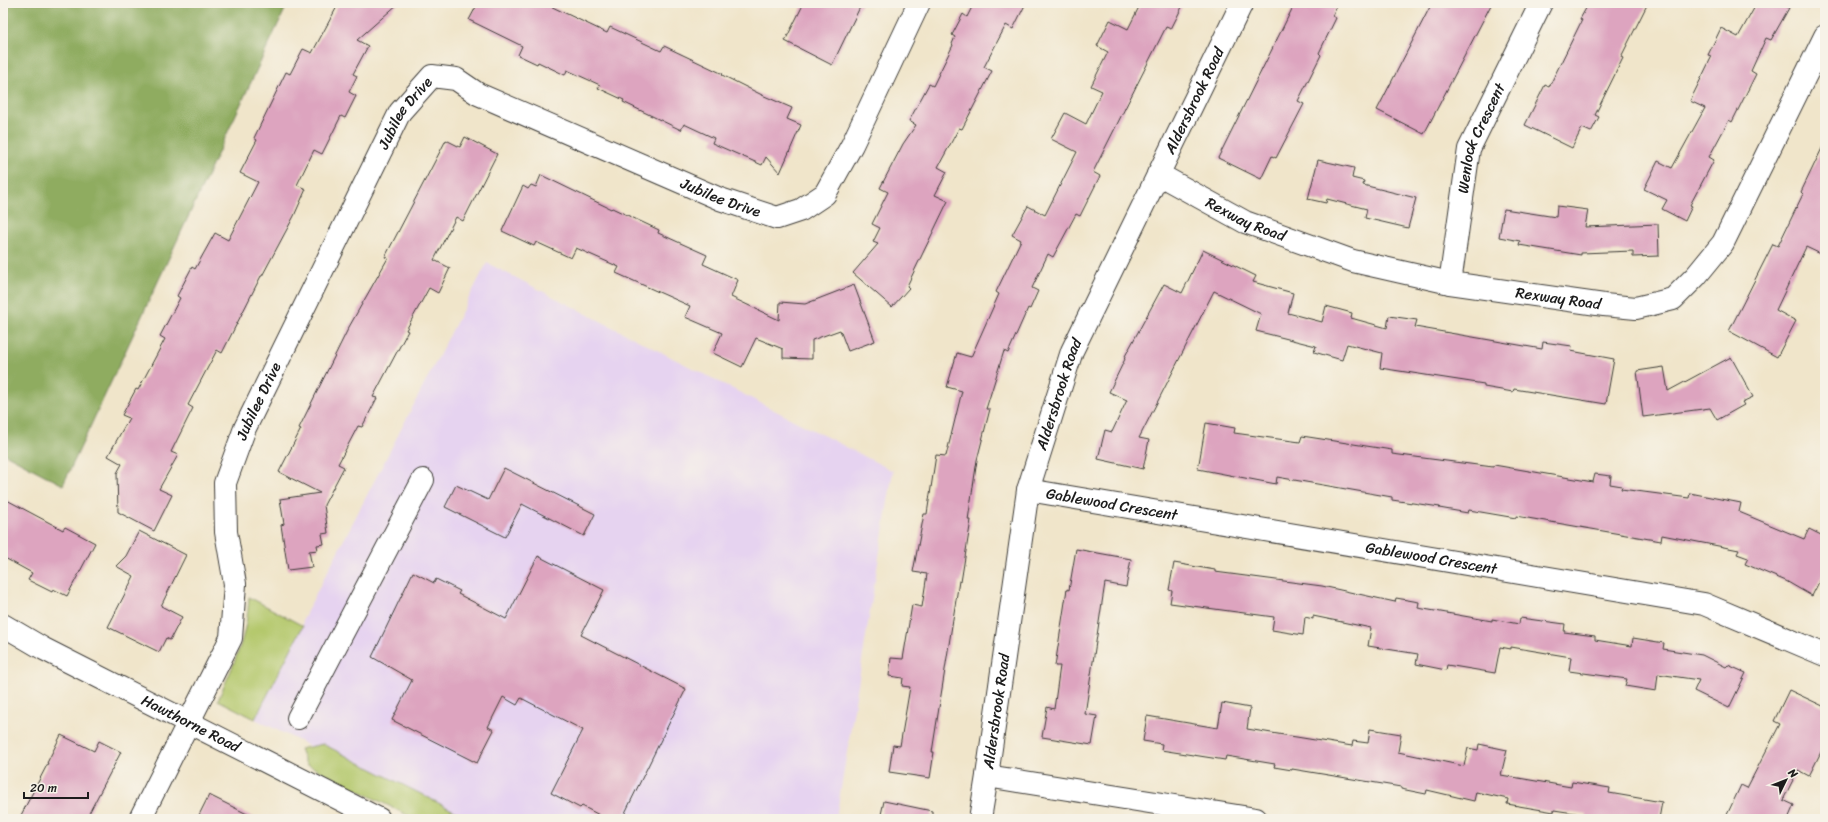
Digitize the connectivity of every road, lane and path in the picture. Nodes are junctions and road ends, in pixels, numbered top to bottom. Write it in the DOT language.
graph roads {
  1 [pos="919,3"];
  2 [pos="1242,3"];
  3 [pos="1542,3"];
  4 [pos="1825,36"];
  5 [pos="1158,174"];
  6 [pos="1450,283"];
  7 [pos="423,480"];
  8 [pos="1028,490"];
  9 [pos="3,625"];
  10 [pos="1825,656"];
  11 [pos="298,718"];
  12 [pos="189,723"];
  13 [pos="987,776"];
  14 [pos="140,819"];
  15 [pos="379,819"];
  16 [pos="980,819"];
  17 [pos="1256,819"];
  1 -- 12 [label="street, Jubilee Drive"];
  2 -- 5 [label="street, Aldersbrook Road"];
  3 -- 6 [label="street, Wenlock Crescent"];
  4 -- 6 [label="street, Rexway Road"];
  5 -- 6 [label="street, Rexway Road"];
  5 -- 8 [label="street, Aldersbrook Road"];
  7 -- 11 [label="street"];
  8 -- 10 [label="street, Gablewood Crescent"];
  8 -- 13 [label="street, Aldersbrook Road"];
  9 -- 12 [label="street, Hawthorne Road"];
  12 -- 14 [label="street"];
  12 -- 15 [label="street, Hawthorne Road"];
  13 -- 16 [label="street, Aldersbrook Road"];
  13 -- 17 [label="street"];
}
